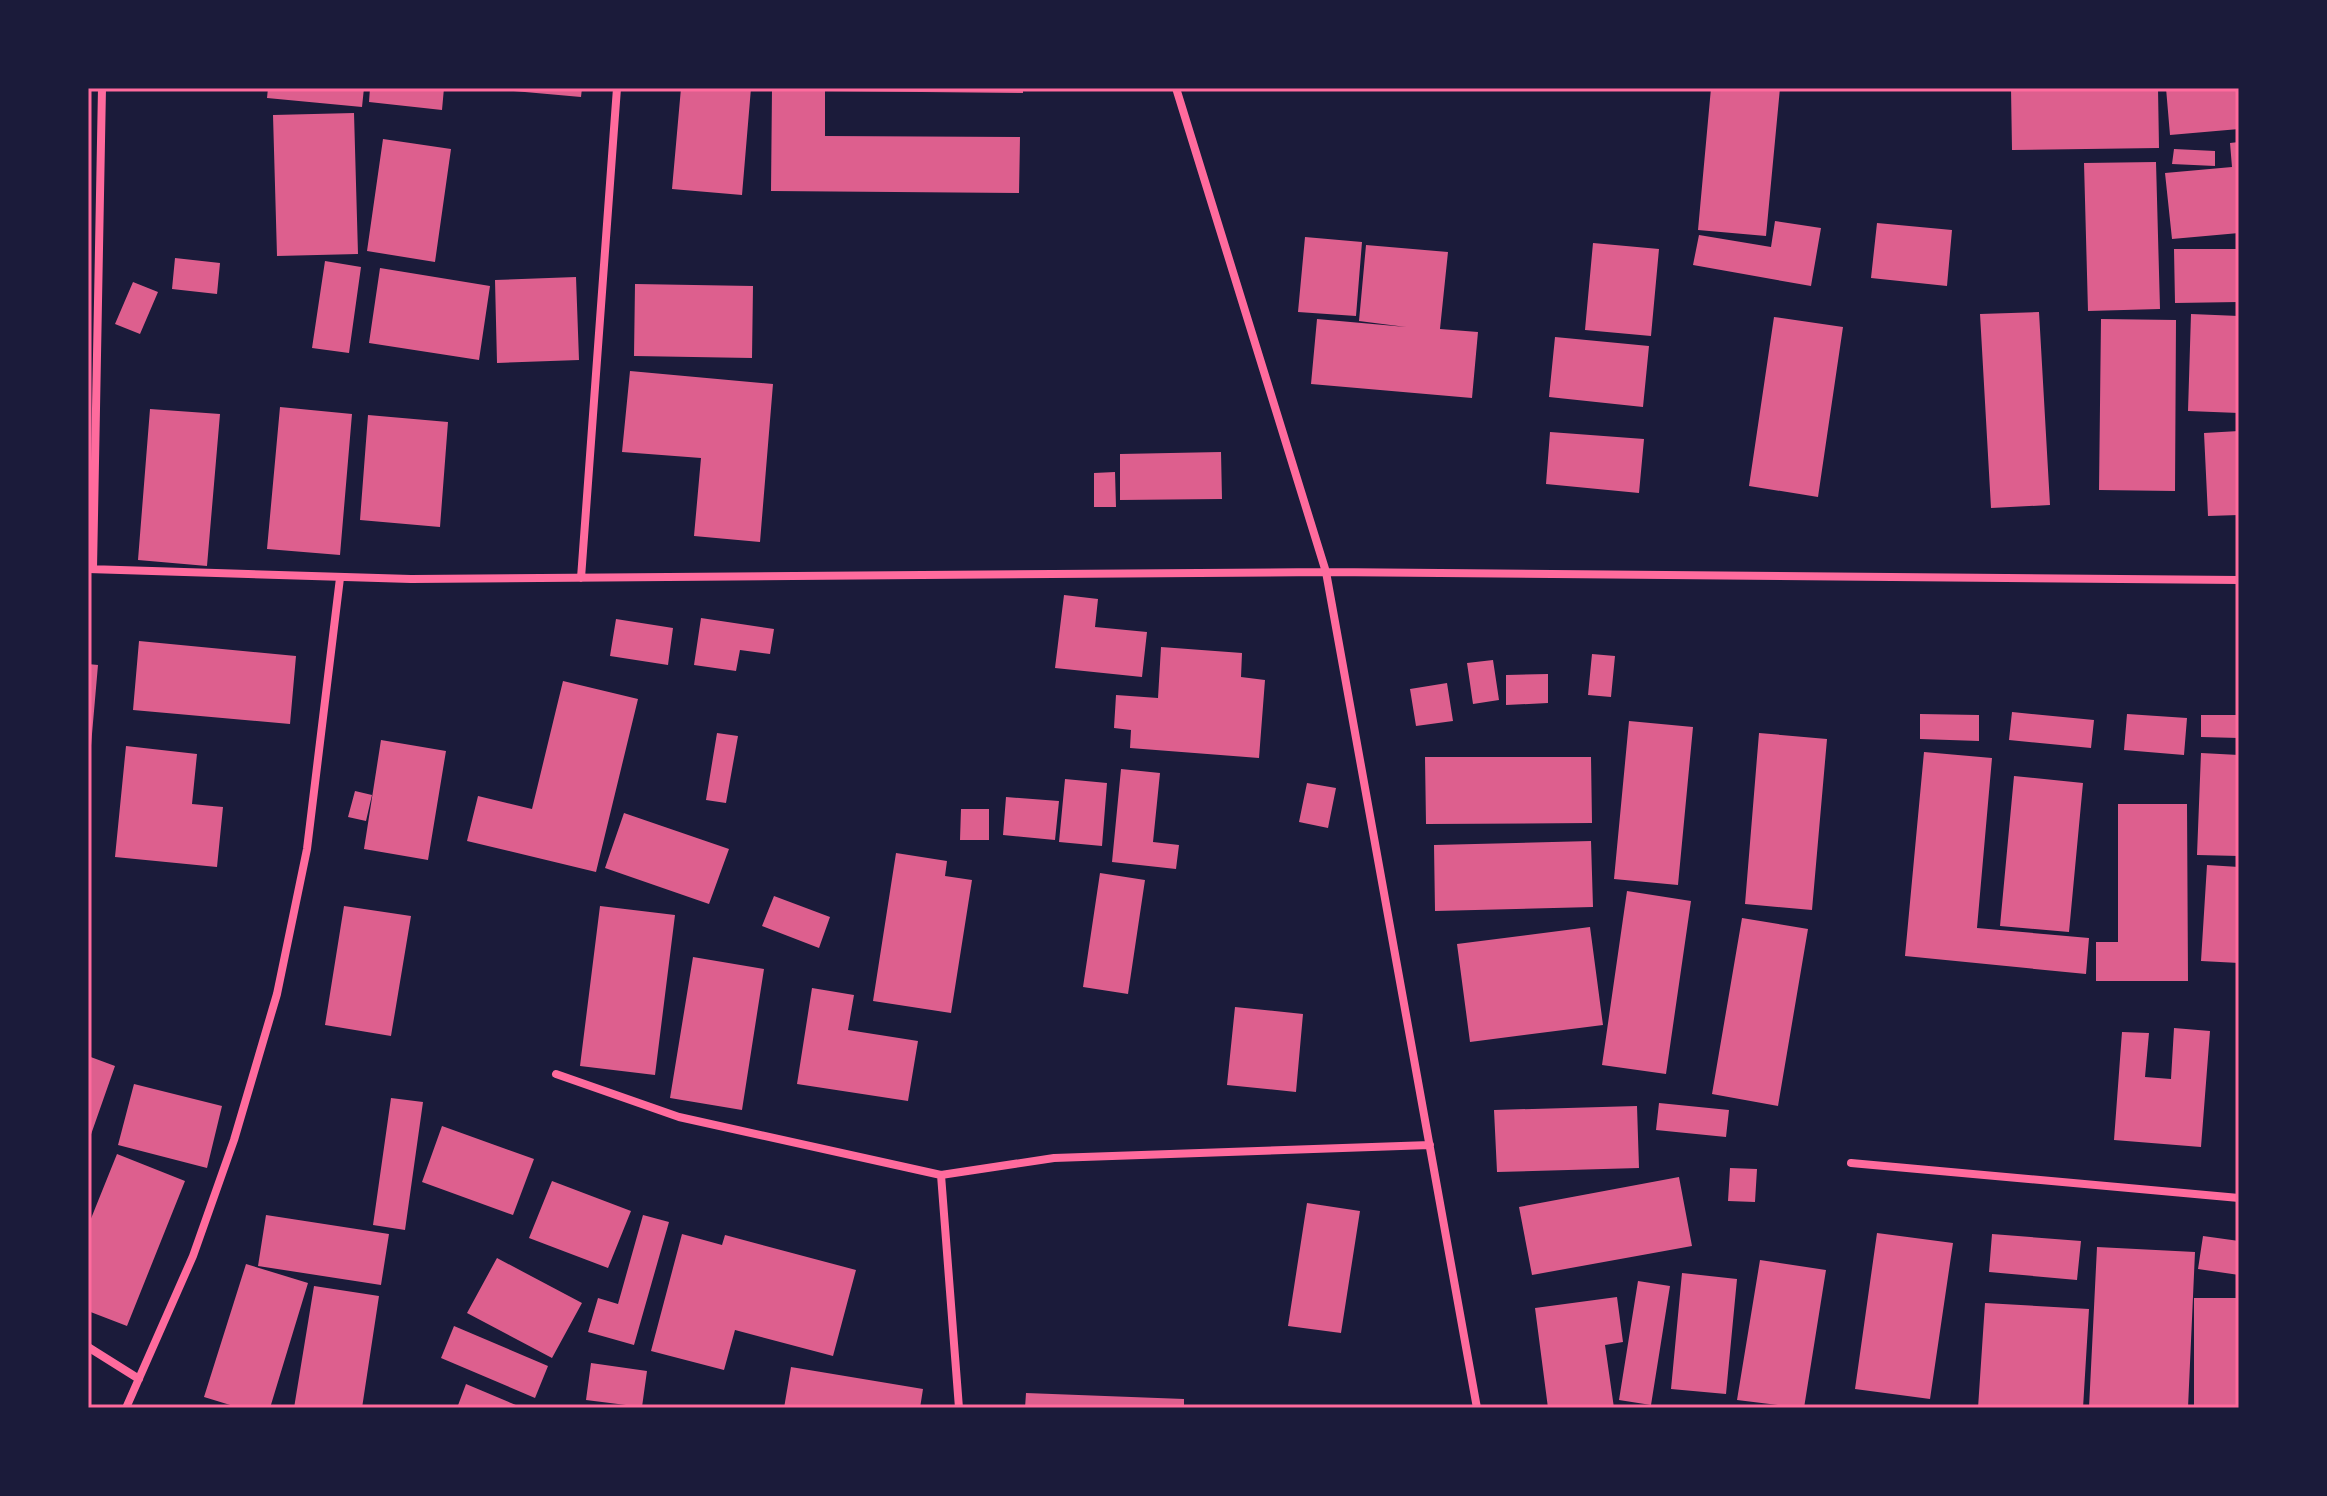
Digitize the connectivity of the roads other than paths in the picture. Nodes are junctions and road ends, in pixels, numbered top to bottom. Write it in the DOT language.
graph roads {
  1 [pos="102,88"];
  2 [pos="617,88"];
  3 [pos="1176,88"];
  4 [pos="90,569"];
  5 [pos="1326,572"];
  6 [pos="340,578"];
  7 [pos="581,578"];
  8 [pos="2239,580"];
  9 [pos="556,1074"];
  10 [pos="1430,1145"];
  11 [pos="1851,1163"];
  12 [pos="941,1175"];
  13 [pos="2239,1198"];
  14 [pos="88,1347"];
  15 [pos="139,1379"];
  16 [pos="126,1408"];
  17 [pos="959,1408"];
  18 [pos="1477,1408"];
  1 -- 4 [label="street"];
  2 -- 7 [label="street"];
  3 -- 5 [label="street"];
  4 -- 6 [label="street"];
  5 -- 7 [label="street"];
  5 -- 8 [label="street"];
  5 -- 10 [label="street"];
  6 -- 7 [label="street"];
  6 -- 15 [label="street"];
  9 -- 12 [label="street"];
  10 -- 12 [label="street"];
  10 -- 18 [label="street"];
  11 -- 13 [label="street"];
  12 -- 17 [label="street"];
  14 -- 15 [label="street"];
  15 -- 16 [label="street"];
}
